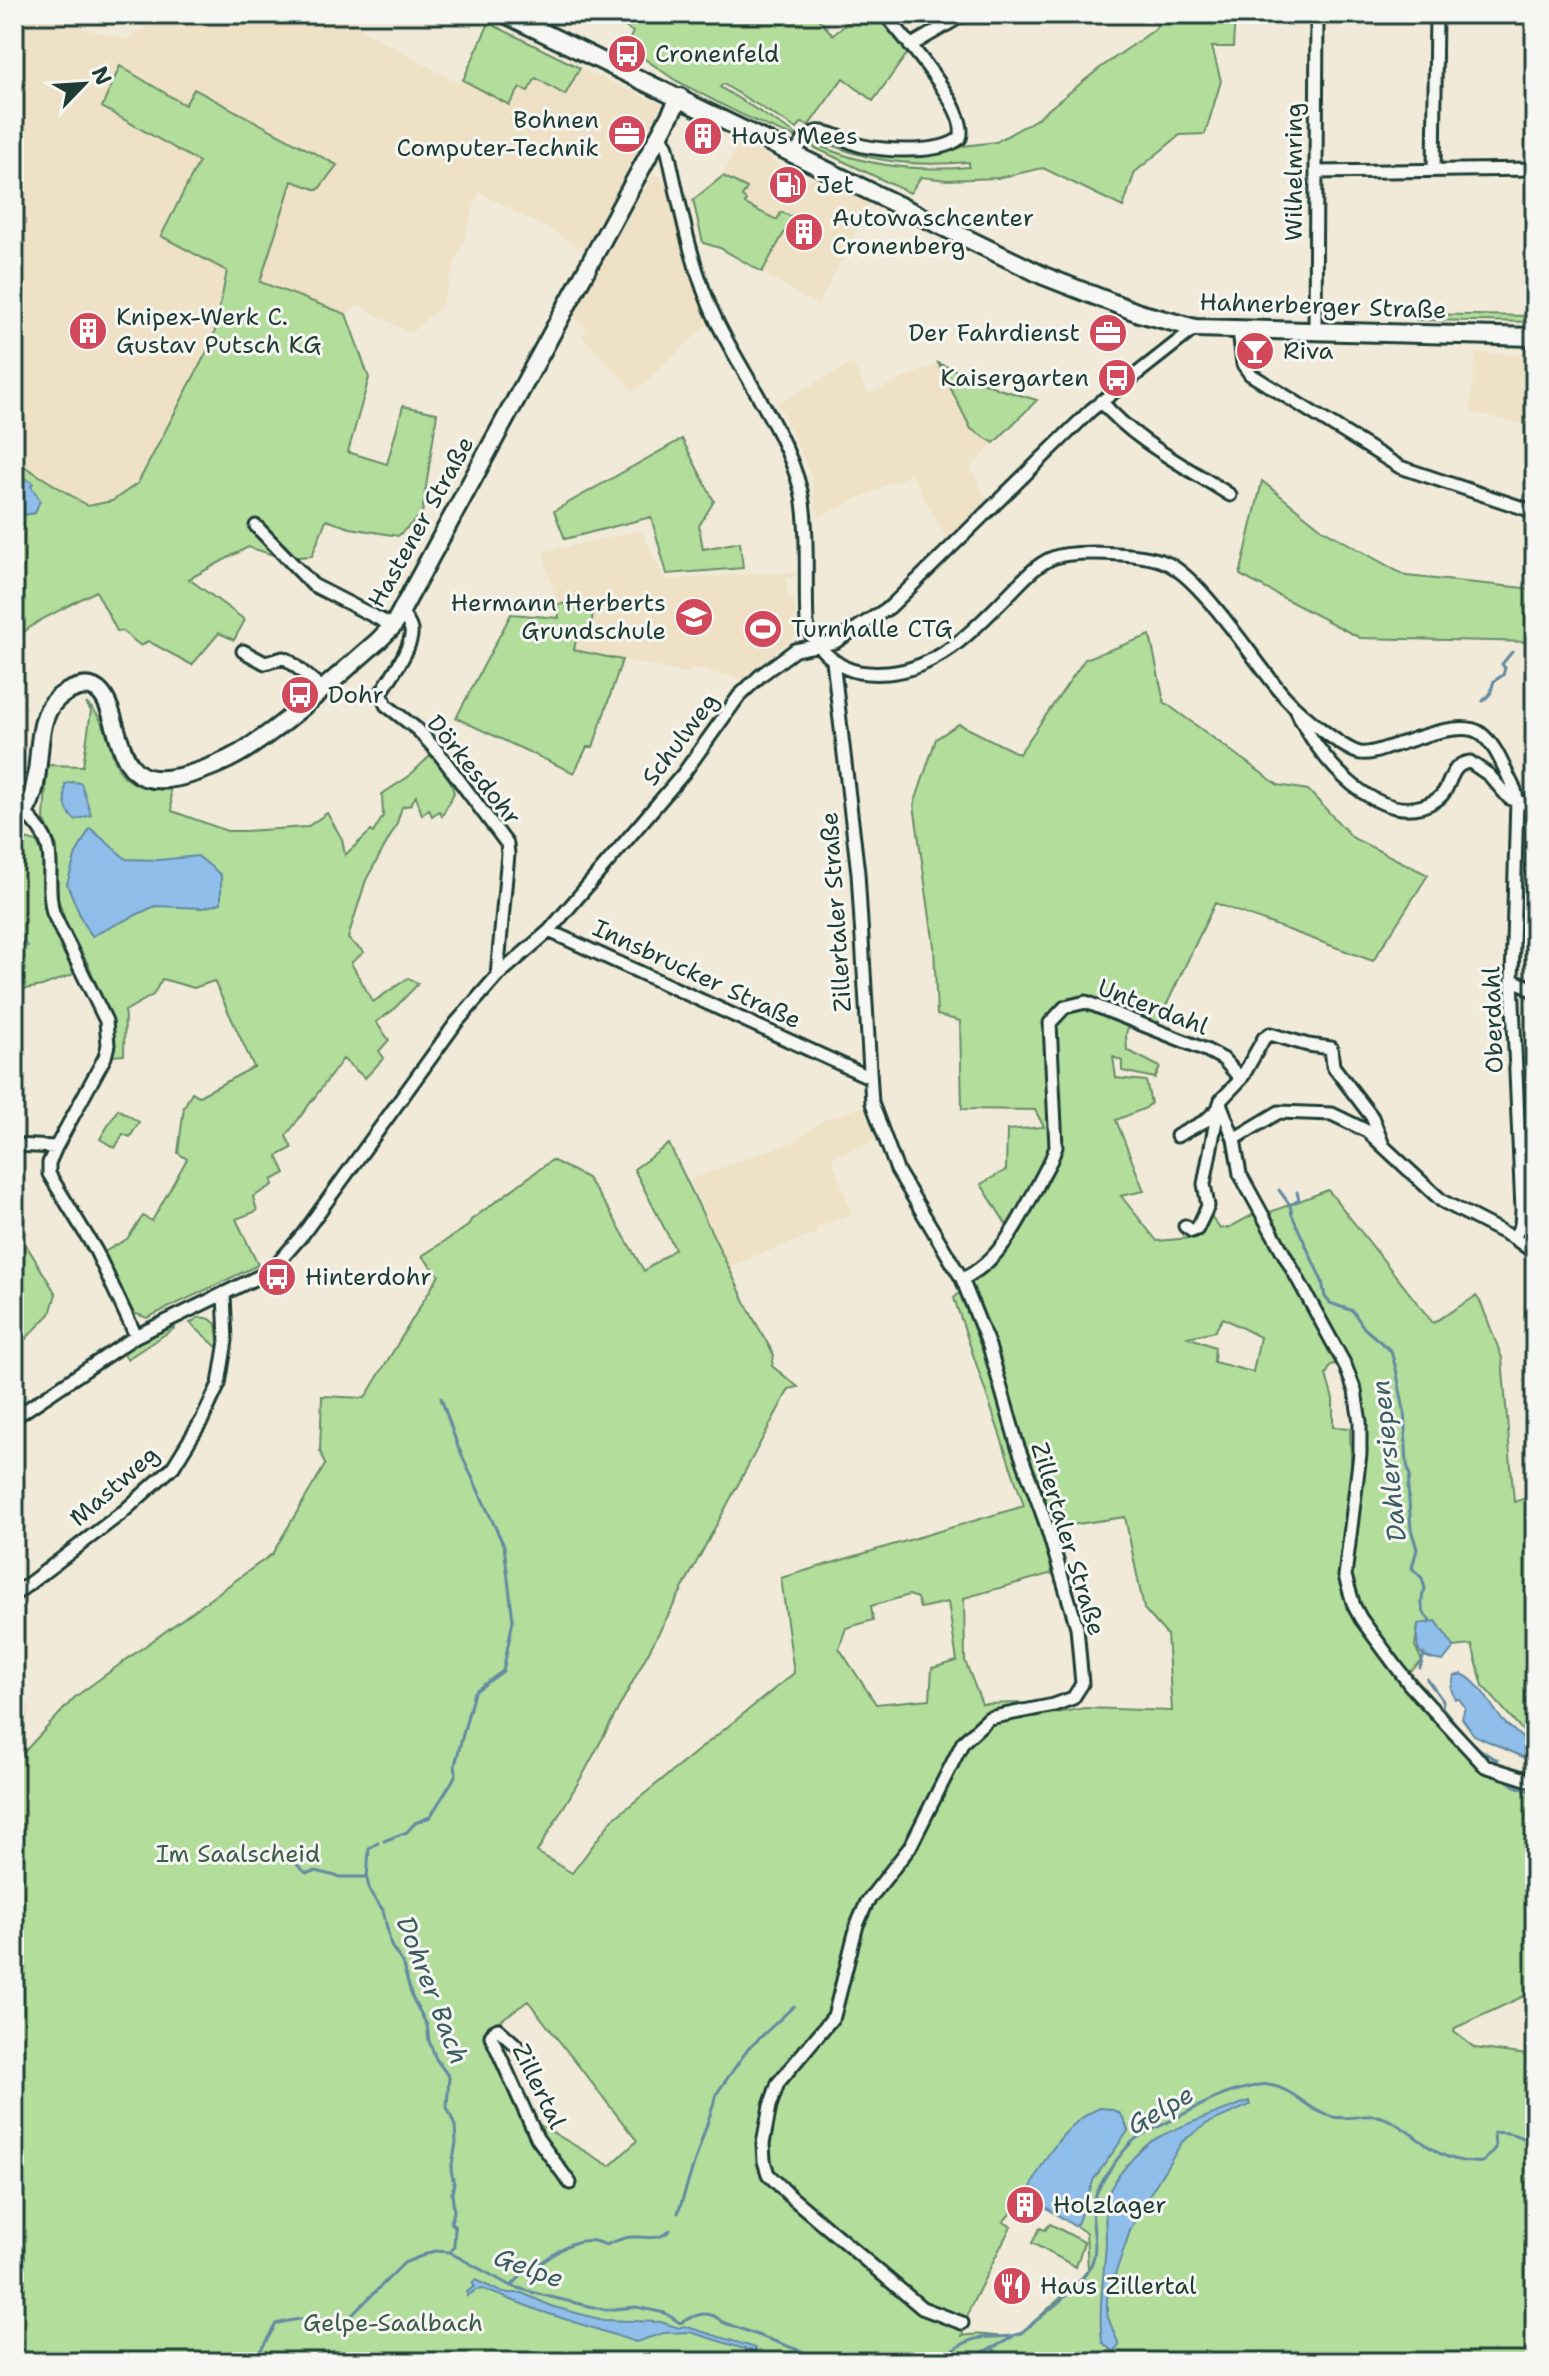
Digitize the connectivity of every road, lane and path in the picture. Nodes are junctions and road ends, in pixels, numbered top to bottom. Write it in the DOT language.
graph roads {
  1 [pos="505,14"];
  2 [pos="885,14"];
  3 [pos="965,14"];
  4 [pos="1317,14"];
  5 [pos="1436,14"];
  6 [pos="910,46"];
  7 [pos="680,97"];
  8 [pos="660,133"];
  9 [pos="795,154"];
  10 [pos="1535,169"];
  11 [pos="1434,170"];
  12 [pos="1316,172"];
  13 [pos="1195,328"];
  14 [pos="1239,330"];
  15 [pos="1315,330"];
  16 [pos="1535,337"];
  17 [pos="1101,401"];
  18 [pos="1230,495"];
  19 [pos="1535,512"];
  20 [pos="256,526"];
  21 [pos="397,620"];
  22 [pos="820,646"];
  23 [pos="243,651"];
  24 [pos="833,661"];
  25 [pos="322,688"];
  26 [pos="1295,708"];
  27 [pos="1517,799"];
  28 [pos="1535,811"];
  29 [pos="20,819"];
  30 [pos="549,931"];
  31 [pos="497,976"];
  32 [pos="1512,980"];
  33 [pos="1535,993"];
  34 [pos="869,1077"];
  35 [pos="1241,1079"];
  36 [pos="1219,1106"];
  37 [pos="1177,1136"];
  38 [pos="1234,1139"];
  39 [pos="14,1145"];
  40 [pos="1384,1146"];
  41 [pos="56,1147"];
  42 [pos="1185,1226"];
  43 [pos="1514,1238"];
  44 [pos="1535,1253"];
  45 [pos="962,1279"];
  46 [pos="224,1293"];
  47 [pos="136,1336"];
  48 [pos="14,1418"];
  49 [pos="14,1595"];
  50 [pos="1535,1782"];
  51 [pos="516,2045"];
  52 [pos="570,2183"];
  53 [pos="962,2323"];
  1 -- 7 [label="main road, Hahnerberger Straße"];
  2 -- 6 [label="street"];
  3 -- 6 [label="street"];
  4 -- 12 [label="street, Wilhelmring"];
  5 -- 11 [label="street"];
  6 -- 9 [label="street"];
  7 -- 8 [label="main road, Hastener Straße"];
  7 -- 9 [label="main road, Hahnerberger Straße"];
  8 -- 21 [label="main road, Hastener Straße"];
  8 -- 22 [label="street"];
  9 -- 13 [label="main road, Hahnerberger Straße"];
  10 -- 11 [label="street"];
  11 -- 12 [label="street"];
  12 -- 15 [label="street, Wilhelmring"];
  13 -- 14 [label="main road, Hahnerberger Straße"];
  13 -- 17 [label="street, Schulweg"];
  14 -- 15 [label="main road, Hahnerberger Straße"];
  14 -- 19 [label="street"];
  15 -- 16 [label="main road, Hahnerberger Straße"];
  17 -- 18 [label="street"];
  17 -- 22 [label="street, Schulweg"];
  20 -- 21 [label="street"];
  21 -- 25 [label="main road, Hastener Straße"];
  21 -- 31 [label="street, Dörkesdohr"];
  22 -- 24 [label="street"];
  22 -- 30 [label="street, Schulweg"];
  23 -- 25 [label="street"];
  24 -- 26 [label="street"];
  24 -- 34 [label="street, Zillertaler Straße"];
  25 -- 29 [label="main road, Hastener Straße"];
  26 -- 27 [label="street, Oberdahl"];
  26 -- 27 [label="street"];
  27 -- 28 [label="street"];
  27 -- 32 [label="street, Oberdahl"];
  29 -- 41 [label="street"];
  30 -- 31 [label="street, Schulweg"];
  30 -- 34 [label="street, Innsbrucker Straße"];
  31 -- 46 [label="street, Schulweg"];
  32 -- 33 [label="street"];
  32 -- 43 [label="street, Oberdahl"];
  34 -- 45 [label="street, Zillertaler Straße"];
  35 -- 36 [label="street"];
  35 -- 40 [label="street"];
  35 -- 45 [label="street, Unterdahl"];
  36 -- 37 [label="street"];
  36 -- 38 [label="street"];
  36 -- 42 [label="street"];
  38 -- 40 [label="street"];
  38 -- 50 [label="street"];
  39 -- 41 [label="street"];
  40 -- 43 [label="street"];
  41 -- 47 [label="street"];
  43 -- 44 [label="street"];
  45 -- 53 [label="street, Zillertaler Straße"];
  46 -- 47 [label="street"];
  46 -- 49 [label="street, Mastweg"];
  47 -- 48 [label="street"];
  51 -- 52 [label="street, Zillertal"];
}
